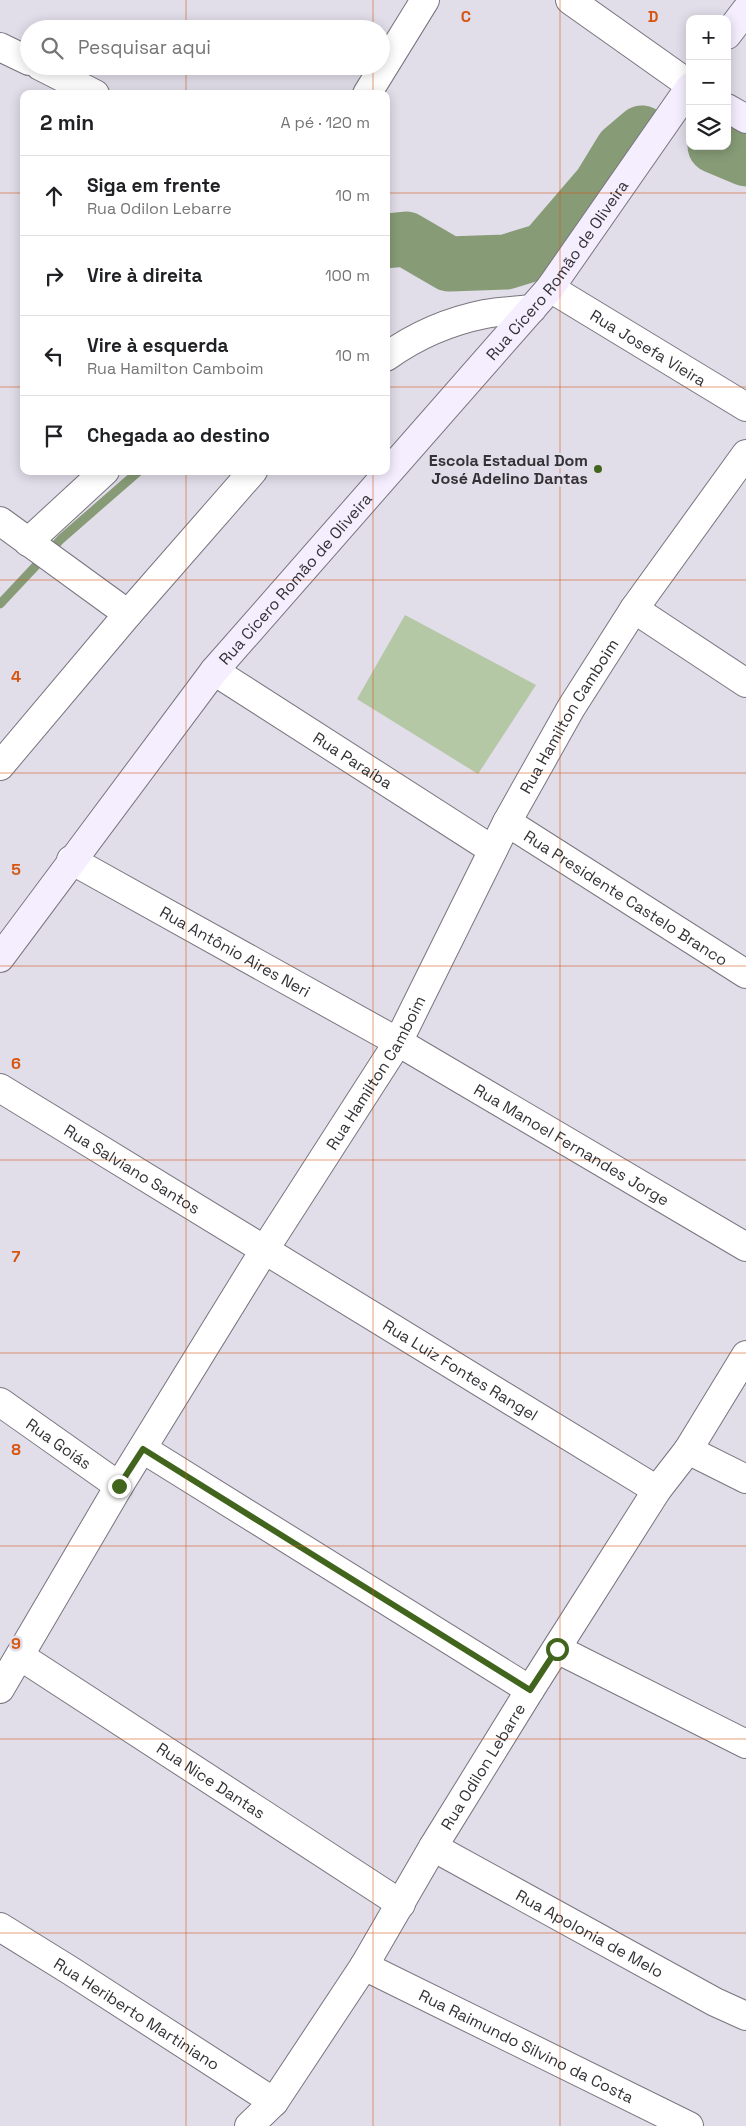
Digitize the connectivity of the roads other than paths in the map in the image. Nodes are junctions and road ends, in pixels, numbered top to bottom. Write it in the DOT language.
graph roads {
  1 [pos="425,0"];
  2 [pos="570,0"];
  3 [pos="746,10"];
  4 [pos="731,30"];
  5 [pos="0,47"];
  6 [pos="20,57"];
  7 [pos="390,58"];
  8 [pos="58,75"];
  9 [pos="380,75"];
  10 [pos="686,83"];
  11 [pos="87,90"];
  12 [pos="370,90"];
  13 [pos="686,92"];
  14 [pos="731,110"];
  15 [pos="746,119"];
  16 [pos="550,288"];
  17 [pos="532,309"];
  18 [pos="390,354"];
  19 [pos="746,407"];
  20 [pos="746,454"];
  21 [pos="390,471"];
  22 [pos="101,475"];
  23 [pos="250,475"];
  24 [pos="386,475"];
  25 [pos="0,521"];
  26 [pos="28,542"];
  27 [pos="634,610"];
  28 [pos="128,614"];
  29 [pos="214,671"];
  30 [pos="746,683"];
  31 [pos="0,766"];
  32 [pos="508,822"];
  33 [pos="493,850"];
  34 [pos="71,860"];
  35 [pos="0,958"];
  36 [pos="746,974"];
  37 [pos="398,1042"];
  38 [pos="0,1088"];
  39 [pos="746,1247"];
  40 [pos="265,1249"];
  41 [pos="746,1355"];
  42 [pos="0,1402"];
  43 [pos="143,1449"];
  44 [pos="688,1450"];
  45 [pos="746,1479"];
  46 [pos="119,1486"];
  47 [pos="657,1490"];
  48 [pos="557,1649"];
  49 [pos="20,1656"];
  50 [pos="0,1689"];
  51 [pos="530,1690"];
  52 [pos="746,1744"];
  53 [pos="433,1848"];
  54 [pos="401,1904"];
  55 [pos="0,1927"];
  56 [pos="364,1966"];
  57 [pos="746,2016"];
  58 [pos="274,2102"];
  59 [pos="249,2126"];
  60 [pos="689,2126"];
  1 -- 7 [label="street"];
  2 -- 10 [label="street"];
  3 -- 4 [label="street"];
  5 -- 6 [label="street"];
  8 -- 11 [label="street"];
  9 -- 12 [label="street"];
  13 -- 16 [label="street, Rua Cícero Romão de Oliveira"];
  14 -- 15 [label="street"];
  16 -- 17 [label="street, Rua Cícero Romão de Oliveira"];
  16 -- 19 [label="street, Rua Josefa Vieira"];
  17 -- 18 [label="street"];
  17 -- 21 [label="street, Rua Cícero Romão de Oliveira"];
  20 -- 27 [label="street, Rua Hamilton Camboim"];
  22 -- 26 [label="street"];
  23 -- 28 [label="street"];
  24 -- 29 [label="street, Rua Cícero Romão de Oliveira"];
  25 -- 26 [label="street"];
  26 -- 28 [label="street"];
  27 -- 30 [label="street"];
  27 -- 32 [label="street, Rua Hamilton Camboim"];
  28 -- 31 [label="street"];
  29 -- 33 [label="street, Rua Paraíba"];
  29 -- 34 [label="street, Rua Cícero Romão de Oliveira"];
  32 -- 33 [label="street, Rua Hamilton Camboim"];
  32 -- 36 [label="street, Rua Presidente Castelo Branco"];
  33 -- 37 [label="street, Rua Hamilton Camboim"];
  34 -- 35 [label="street, Rua Cícero Romão de Oliveira"];
  34 -- 37 [label="street, Rua Antônio Aires Neri"];
  37 -- 39 [label="street, Rua Manoel Fernandes Jorge"];
  37 -- 40 [label="street, Rua Hamilton Camboim"];
  38 -- 40 [label="street, Rua Salviano Santos"];
  40 -- 43 [label="street, Rua Hamilton Camboim"];
  40 -- 47 [label="street, Rua Luiz Fontes Rangel"];
  41 -- 44 [label="street, Rua Odilon Lebarre"];
  42 -- 46 [label="street, Rua Goiás"];
  43 -- 46 [label="street, Rua Hamilton Camboim"];
  43 -- 51 [label="street"];
  44 -- 45 [label="street"];
  44 -- 47 [label="street, Rua Odilon Lebarre"];
  46 -- 49 [label="street, Rua Hamilton Camboim"];
  47 -- 48 [label="street, Rua Odilon Lebarre"];
  48 -- 51 [label="street, Rua Odilon Lebarre"];
  48 -- 52 [label="street"];
  49 -- 50 [label="street, Rua Hamilton Camboim"];
  49 -- 54 [label="street, Rua Nice Dantas"];
  51 -- 53 [label="street, Rua Odilon Lebarre"];
  53 -- 54 [label="street, Rua Odilon Lebarre"];
  53 -- 57 [label="street, Rua Apolonia de Melo"];
  54 -- 56 [label="street, Rua Odilon Lebarre"];
  55 -- 58 [label="street, Rua Heriberto Martiniano"];
  56 -- 58 [label="street, Rua Odilon Lebarre"];
  56 -- 60 [label="street, Rua Raimundo Silvino da Costa"];
  58 -- 59 [label="street, Rua Odilon Lebarre"];
}
